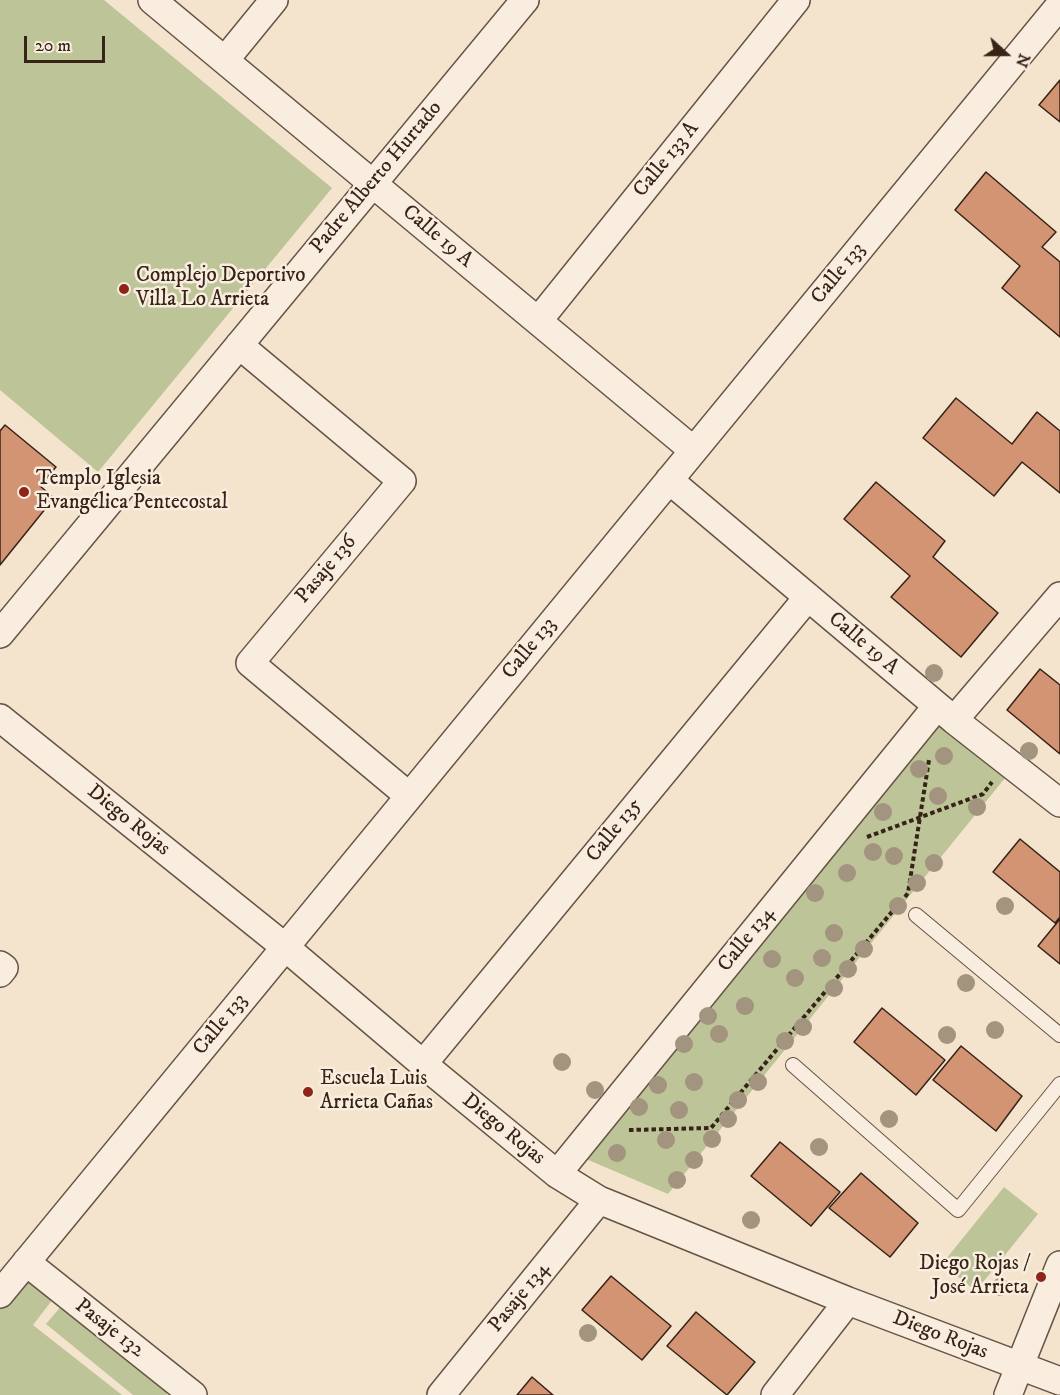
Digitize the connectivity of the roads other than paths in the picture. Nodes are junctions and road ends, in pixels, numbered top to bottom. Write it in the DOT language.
graph roads {
  1 [pos="152,0"];
  2 [pos="274,0"];
  3 [pos="525,0"];
  4 [pos="796,0"];
  5 [pos="1060,5"];
  6 [pos="225,60"];
  7 [pos="373,184"];
  8 [pos="538,321"];
  9 [pos="239,345"];
  10 [pos="693,450"];
  11 [pos="669,480"];
  12 [pos="1060,596"];
  13 [pos="807,597"];
  14 [pos="0,634"];
  15 [pos="946,713"];
  16 [pos="0,718"];
  17 [pos="409,796"];
  18 [pos="1060,803"];
  19 [pos="916,915"];
  20 [pos="285,947"];
  21 [pos="1060,1035"];
  22 [pos="423,1064"];
  23 [pos="793,1065"];
  24 [pos="1060,1084"];
  25 [pos="557,1174"];
  26 [pos="599,1200"];
  27 [pos="1060,1264"];
  28 [pos="10,1274"];
  29 [pos="848,1301"];
  30 [pos="1020,1367"];
  31 [pos="1060,1382"];
  32 [pos="193,1395"];
  33 [pos="441,1395"];
  34 [pos="775,1395"];
  35 [pos="1008,1395"];
  1 -- 6 [label="street, Calle 19 A"];
  2 -- 6 [label="street"];
  3 -- 7 [label="street, Padre Alberto Hurtado"];
  4 -- 8 [label="street, Calle 133 A"];
  5 -- 10 [label="street, Calle 133"];
  6 -- 7 [label="street, Calle 19 A"];
  7 -- 8 [label="street, Calle 19 A"];
  7 -- 9 [label="street, Padre Alberto Hurtado"];
  8 -- 10 [label="street, Calle 19 A"];
  9 -- 14 [label="street, Padre Alberto Hurtado"];
  9 -- 17 [label="street, Pasaje 136"];
  10 -- 11 [label="street, Calle 133"];
  11 -- 13 [label="street, Calle 19 A"];
  11 -- 17 [label="street, Calle 133"];
  12 -- 15 [label="street, Calle 134"];
  13 -- 15 [label="street, Calle 19 A"];
  13 -- 22 [label="street, Calle 135"];
  15 -- 18 [label="street, Calle 19 A"];
  15 -- 25 [label="street, Calle 134"];
  16 -- 20 [label="street, Diego Rojas"];
  17 -- 20 [label="street, Calle 133"];
  19 -- 21 [label="lane"];
  20 -- 22 [label="street, Diego Rojas"];
  20 -- 28 [label="street, Calle 133"];
  22 -- 25 [label="street, Diego Rojas"];
  23 -- 24 [label="lane"];
  25 -- 26 [label="street, Diego Rojas"];
  26 -- 29 [label="street, Diego Rojas"];
  26 -- 33 [label="street, Pasaje 134"];
  27 -- 30 [label="street"];
  28 -- 32 [label="street, Pasaje 132"];
  29 -- 30 [label="street, Diego Rojas"];
  29 -- 34 [label="street"];
  30 -- 31 [label="street, Diego Rojas"];
  30 -- 35 [label="street"];
}
